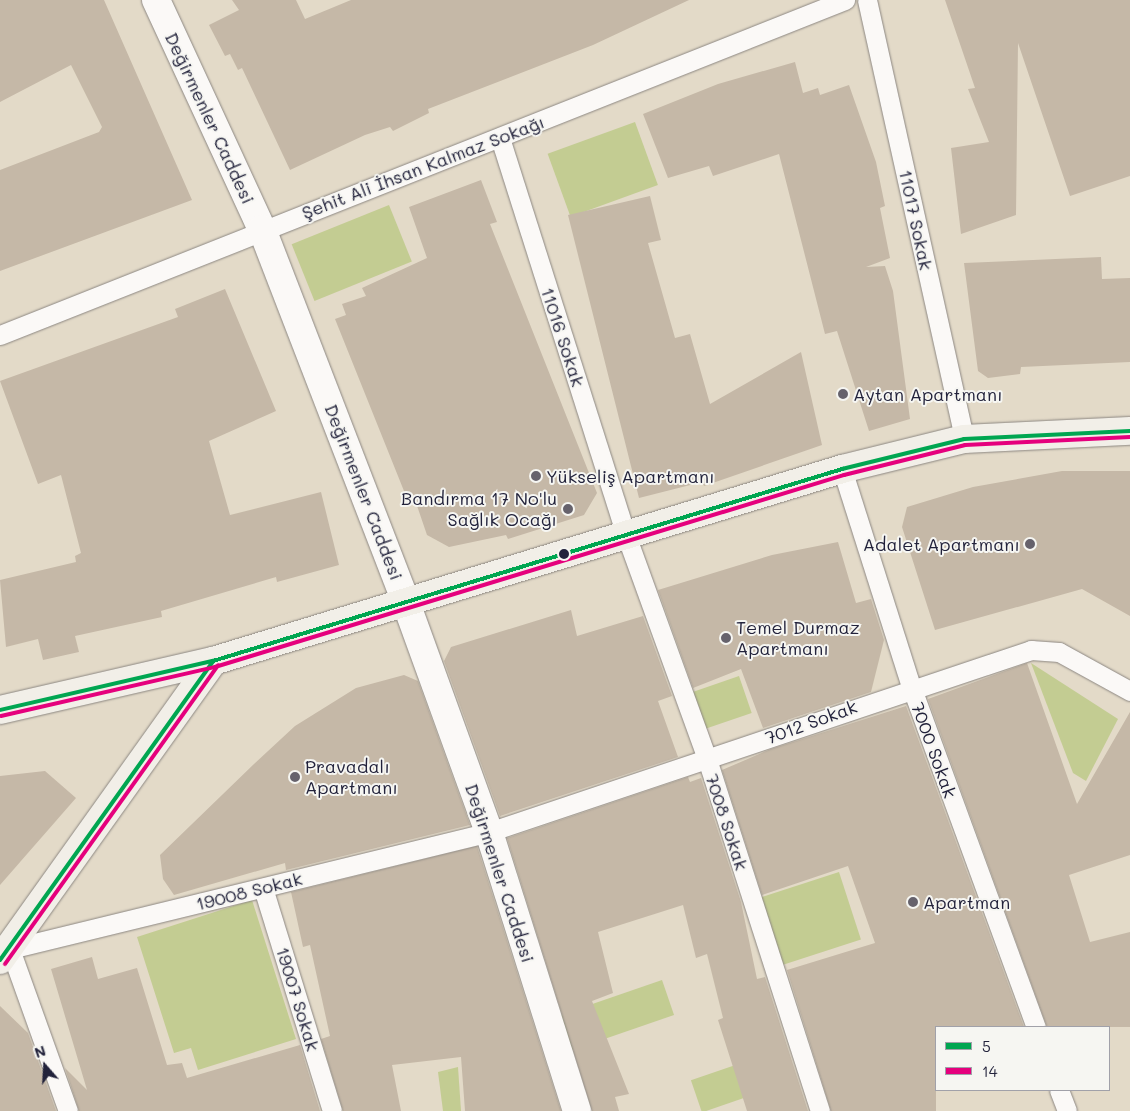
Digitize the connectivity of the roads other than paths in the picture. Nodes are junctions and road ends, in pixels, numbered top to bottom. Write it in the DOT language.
graph roads {
  1 [pos="156,0"];
  2 [pos="845,0"];
  3 [pos="867,0"];
  4 [pos="500,138"];
  5 [pos="262,229"];
  6 [pos="0,335"];
  7 [pos="1130,432"];
  8 [pos="964,439"];
  9 [pos="842,469"];
  10 [pos="626,535"];
  11 [pos="406,602"];
  12 [pos="213,661"];
  13 [pos="911,686"];
  14 [pos="1130,692"];
  15 [pos="0,710"];
  16 [pos="707,759"];
  17 [pos="488,832"];
  18 [pos="263,888"];
  19 [pos="5,954"];
  20 [pos="1036,1026"];
  21 [pos="1059,1091"];
  22 [pos="68,1111"];
  23 [pos="332,1111"];
  24 [pos="577,1111"];
  25 [pos="820,1111"];
  26 [pos="1067,1111"];
  1 -- 5 [label="street, Değirmenler Caddesi"];
  2 -- 4 [label="lane, Şehit Ali İhsan Kalmaz Sokağı"];
  3 -- 8 [label="lane, 11017 Sokak"];
  4 -- 5 [label="lane, Şehit Ali İhsan Kalmaz Sokağı"];
  4 -- 10 [label="lane, 11016 Sokak"];
  5 -- 6 [label="lane, Şehit Ali İhsan Kalmaz Sokağı"];
  5 -- 11 [label="street, Değirmenler Caddesi"];
  7 -- 8 [label="main road"];
  8 -- 9 [label="main road"];
  9 -- 10 [label="main road"];
  9 -- 13 [label="lane, 7000 Sokak"];
  10 -- 11 [label="main road"];
  10 -- 16 [label="lane, 7008 Sokak"];
  11 -- 12 [label="main road"];
  11 -- 17 [label="street, Değirmenler Caddesi"];
  12 -- 15 [label="main road"];
  12 -- 19 [label="main road"];
  13 -- 14 [label="lane, 7012 Sokak"];
  13 -- 16 [label="lane, 7012 Sokak"];
  13 -- 20 [label="lane, 7000 Sokak"];
  16 -- 17 [label="lane, 7012 Sokak"];
  16 -- 25 [label="lane, 7008 Sokak"];
  17 -- 18 [label="lane, 19008 Sokak"];
  17 -- 24 [label="street, Değirmenler Caddesi"];
  18 -- 19 [label="lane, 19008 Sokak"];
  18 -- 23 [label="lane, 19007 Sokak"];
  19 -- 22 [label="lane"];
  21 -- 26 [label="lane"];
}
